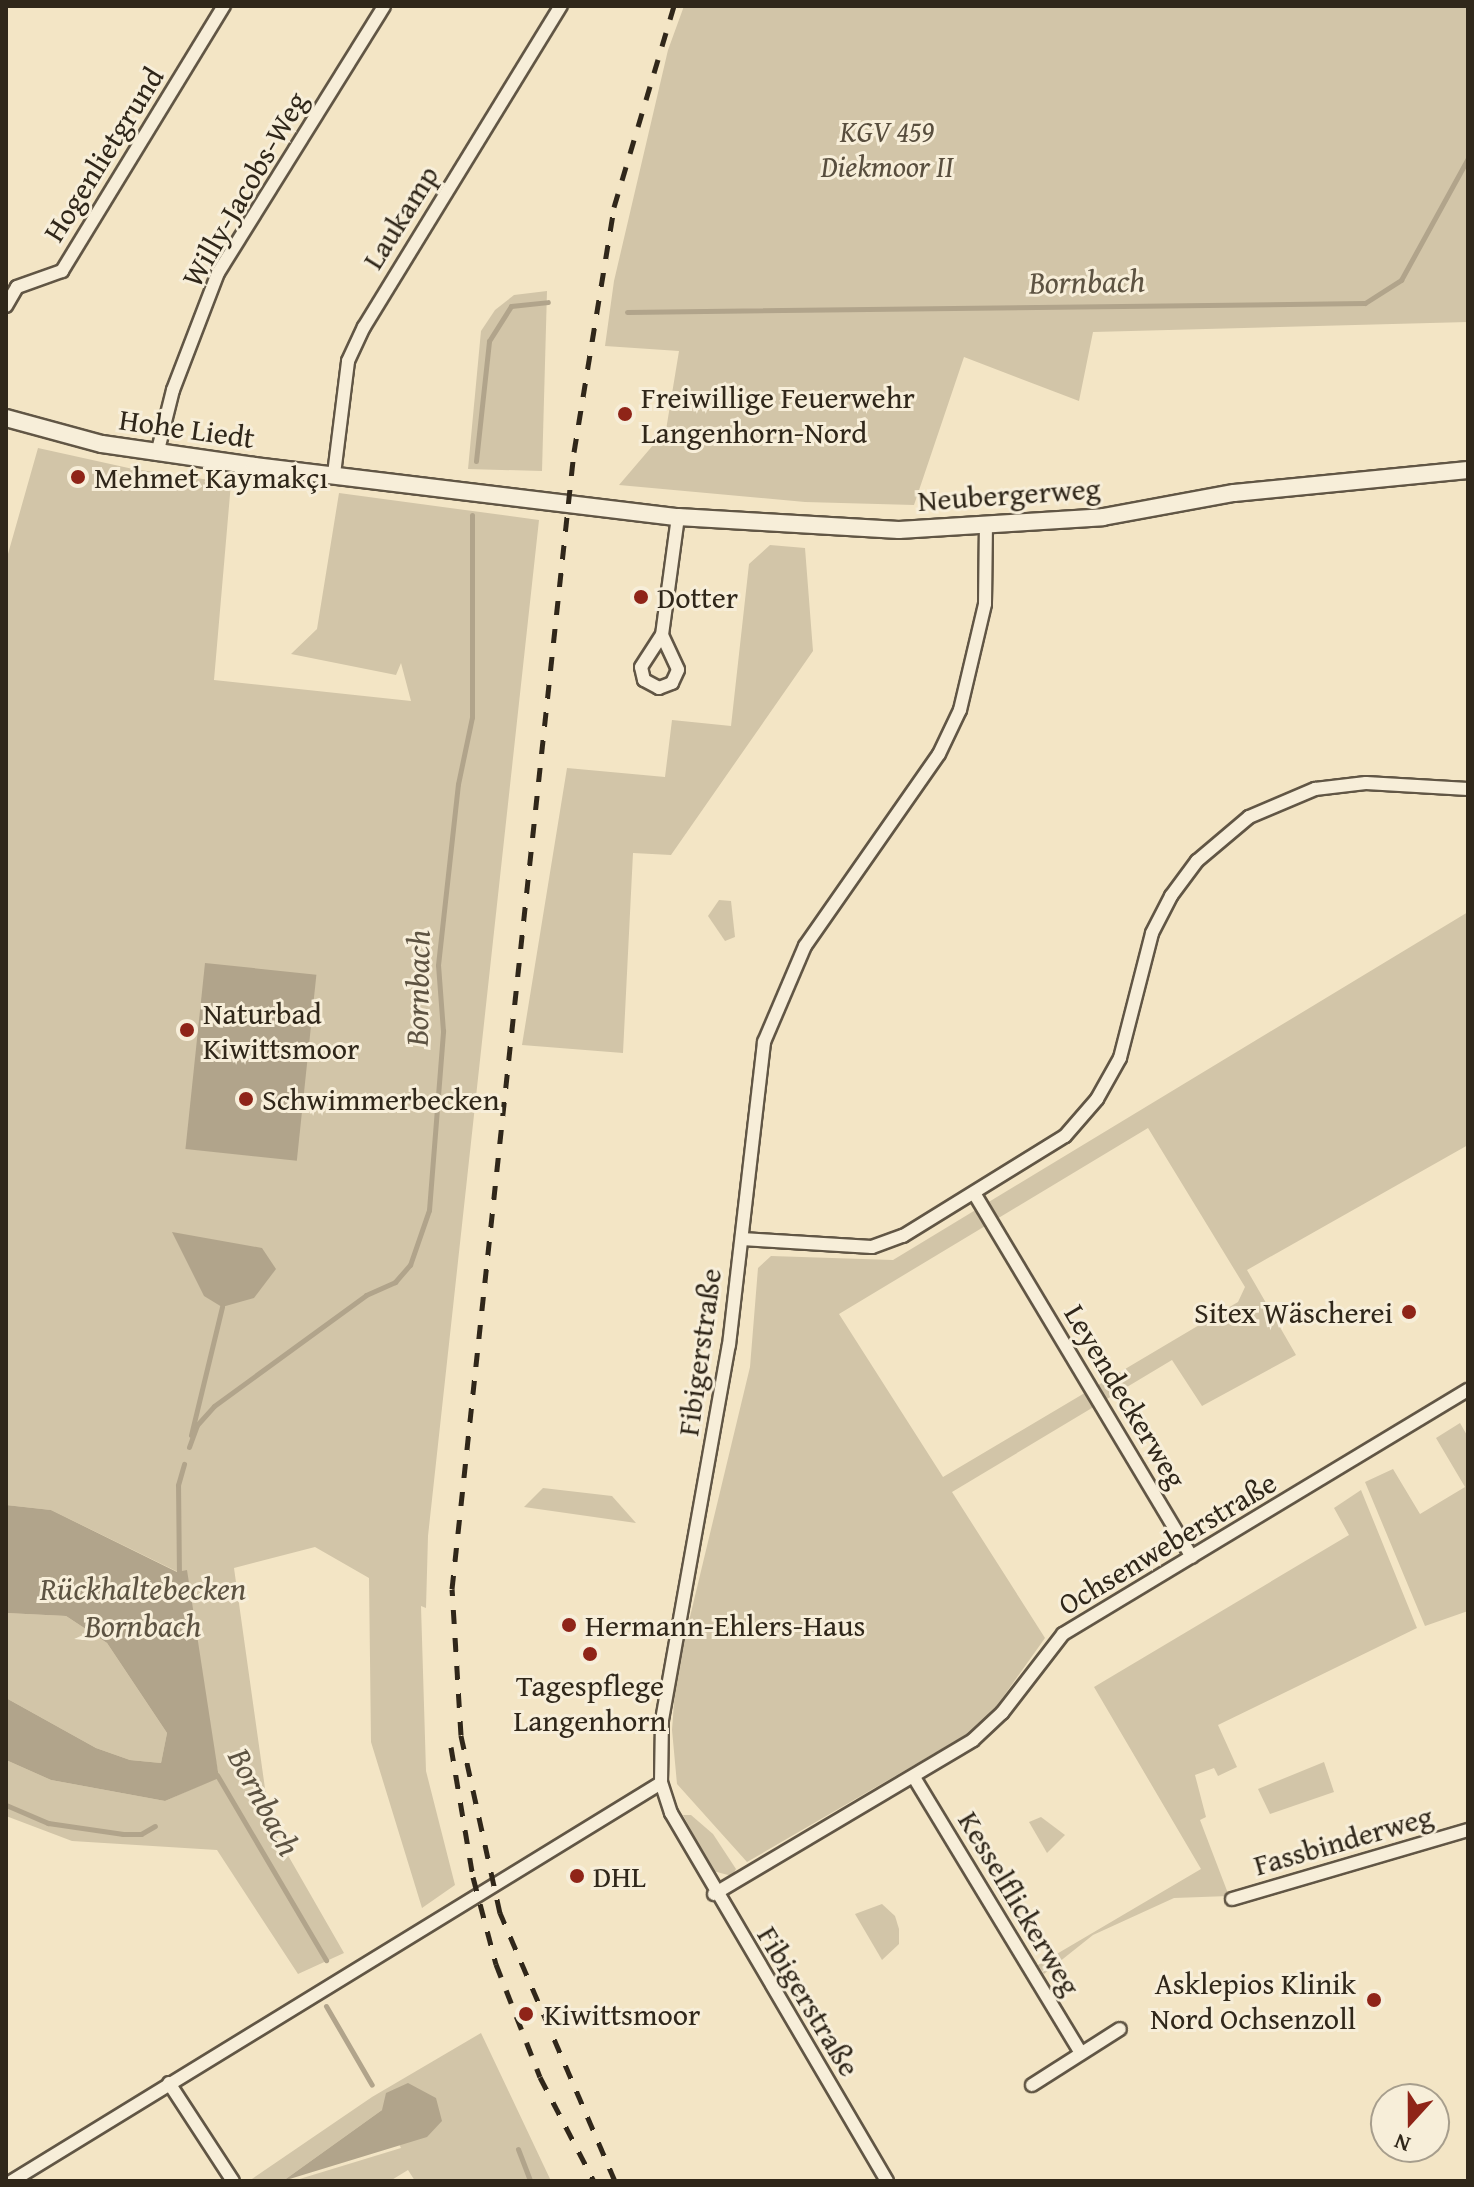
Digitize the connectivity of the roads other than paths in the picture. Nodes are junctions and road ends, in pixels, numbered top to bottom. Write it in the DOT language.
graph roads {
  1 [pos="224,6"];
  2 [pos="384,6"];
  3 [pos="561,6"];
  4 [pos="6,306"];
  5 [pos="6,418"];
  6 [pos="157,454"];
  7 [pos="1468,470"];
  8 [pos="334,474"];
  9 [pos="553,501"];
  10 [pos="678,517"];
  11 [pos="986,527"];
  12 [pos="662,635"];
  13 [pos="1468,789"];
  14 [pos="974,1193"];
  15 [pos="742,1239"];
  16 [pos="1468,1390"];
  17 [pos="1192,1557"];
  18 [pos="915,1779"];
  19 [pos="661,1783"];
  20 [pos="1468,1830"];
  21 [pos="714,1894"];
  22 [pos="1232,1899"];
  23 [pos="1120,2029"];
  24 [pos="1081,2053"];
  25 [pos="169,2083"];
  26 [pos="1032,2085"];
  27 [pos="12,2181"];
  28 [pos="233,2181"];
  29 [pos="887,2181"];
  1 -- 4 [label="street, Hogenlietgrund"];
  2 -- 6 [label="street, Willy-Jacobs-Weg"];
  3 -- 8 [label="street, Laukamp"];
  5 -- 6 [label="street, Hohe Liedt"];
  6 -- 8 [label="street, Hohe Liedt"];
  7 -- 11 [label="street, Neubergerweg"];
  8 -- 9 [label="street, Hohe Liedt"];
  9 -- 10 [label="street, Neubergerweg"];
  10 -- 11 [label="street, Neubergerweg"];
  10 -- 12 [label="street"];
  11 -- 15 [label="street, Fibigerstraße"];
  13 -- 14 [label="street"];
  14 -- 15 [label="street"];
  14 -- 17 [label="street, Leyendeckerweg"];
  15 -- 19 [label="street, Fibigerstraße"];
  16 -- 17 [label="street, Ochsenweberstraße"];
  17 -- 18 [label="street, Ochsenweberstraße"];
  18 -- 21 [label="street, Ochsenweberstraße"];
  18 -- 24 [label="street, Kesselflickerweg"];
  19 -- 21 [label="street, Fibigerstraße"];
  19 -- 25 [label="street"];
  20 -- 22 [label="street, Fassbinderweg"];
  21 -- 29 [label="street, Fibigerstraße"];
  23 -- 24 [label="street"];
  24 -- 26 [label="street"];
  25 -- 27 [label="street"];
  25 -- 28 [label="street"];
}
